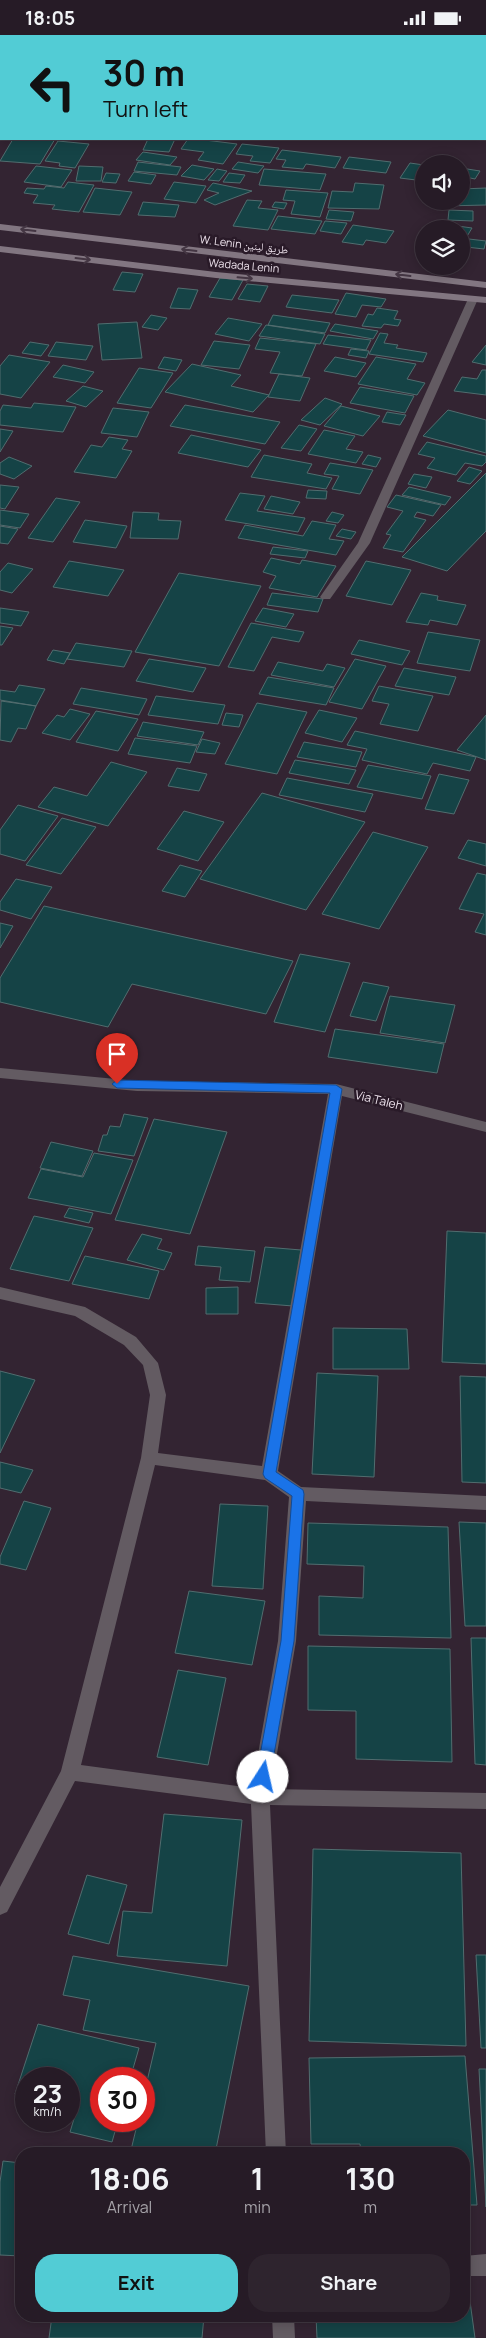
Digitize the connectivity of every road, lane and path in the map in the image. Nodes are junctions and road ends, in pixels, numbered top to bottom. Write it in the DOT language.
graph roads {
  1 [pos="0,227"];
  2 [pos="0,249"];
  3 [pos="486,285"];
  4 [pos="473,299"];
  5 [pos="486,301"];
  6 [pos="326,597"];
  7 [pos="0,1073"];
  8 [pos="336,1089"];
  9 [pos="486,1127"];
  10 [pos="0,1293"];
  11 [pos="148,1458"];
  12 [pos="269,1474"];
  13 [pos="298,1494"];
  14 [pos="486,1503"];
  15 [pos="70,1772"];
  16 [pos="260,1797"];
  17 [pos="486,1801"];
  18 [pos="0,1906"];
  19 [pos="276,2147"];
  20 [pos="486,2265"];
  21 [pos="470,2266"];
  22 [pos="283,2322"];
  23 [pos="284,2338"];
  3 -- 1 [label="main road, W. Lenin طريق لينين, one-way"];
  2 -- 4 [label="main road, Wadada Lenin, one-way"];
  4 -- 5 [label="main road, Wadada Lenin"];
  4 -- 6 [label="street"];
  7 -- 8 [label="street, Via Taleh"];
  8 -- 9 [label="street, Via Taleh"];
  8 -- 12 [label="street"];
  10 -- 11 [label="street"];
  11 -- 12 [label="street"];
  11 -- 15 [label="street"];
  12 -- 13 [label="street"];
  13 -- 14 [label="street"];
  13 -- 16 [label="street"];
  15 -- 16 [label="street"];
  15 -- 18 [label="street"];
  16 -- 17 [label="street"];
  16 -- 19 [label="street"];
  20 -- 21 [label="street"];
  22 -- 23 [label="street"];
}
